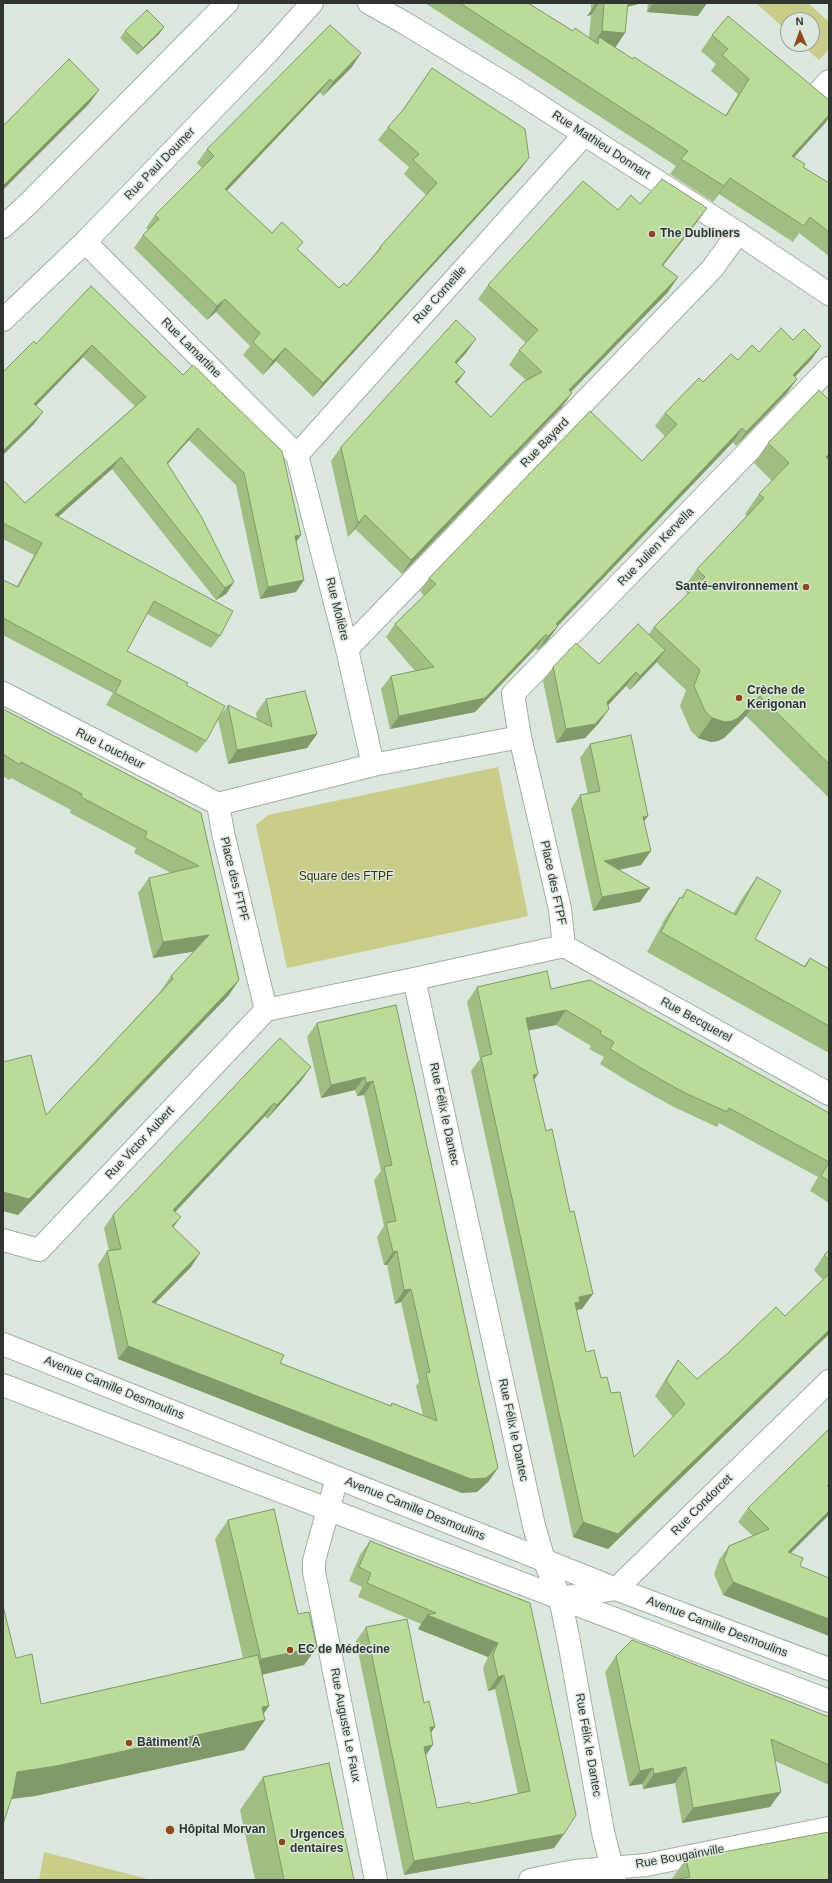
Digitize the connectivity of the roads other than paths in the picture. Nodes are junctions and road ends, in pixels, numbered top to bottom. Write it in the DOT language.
graph roads {
  1 [pos="227,3"];
  2 [pos="312,3"];
  3 [pos="369,3"];
  4 [pos="584,135"];
  5 [pos="3,227"];
  6 [pos="738,233"];
  7 [pos="85,242"];
  8 [pos="829,294"];
  9 [pos="3,320"];
  10 [pos="829,368"];
  11 [pos="297,454"];
  12 [pos="347,649"];
  13 [pos="3,693"];
  14 [pos="520,737"];
  15 [pos="373,765"];
  16 [pos="218,804"];
  17 [pos="564,946"];
  18 [pos="414,979"];
  19 [pos="266,1010"];
  20 [pos="829,1094"];
  21 [pos="3,1240"];
  22 [pos="3,1344"];
  23 [pos="829,1381"];
  24 [pos="3,1385"];
  25 [pos="337,1478"];
  26 [pos="328,1509"];
  27 [pos="544,1560"];
  28 [pos="616,1589"];
  29 [pos="560,1598"];
  30 [pos="829,1669"];
  31 [pos="829,1701"];
  32 [pos="829,1828"];
  33 [pos="613,1874"];
  34 [pos="376,1880"];
  35 [pos="530,1880"];
  1 -- 5 [label="street"];
  2 -- 7 [label="street, Rue Paul Doumer"];
  3 -- 4 [label="street, Rue Mathieu Donnart"];
  4 -- 6 [label="street, Rue Mathieu Donnart"];
  4 -- 11 [label="street, Rue Corneille"];
  6 -- 8 [label="street, Rue Mathieu Donnart"];
  6 -- 12 [label="street, Rue Bayard"];
  7 -- 9 [label="street, Rue Paul Doumer"];
  7 -- 11 [label="street, Rue Lamartine"];
  10 -- 14 [label="street, Rue Julien Kervella"];
  11 -- 12 [label="street, Rue Molière"];
  12 -- 15 [label="street, Rue Molière"];
  13 -- 16 [label="street, Rue Loucheur"];
  14 -- 15 [label="street"];
  14 -- 17 [label="street, Place des FTPF"];
  15 -- 16 [label="street"];
  16 -- 19 [label="street, Place des FTPF"];
  17 -- 18 [label="street"];
  17 -- 20 [label="street, Rue Becquerel"];
  18 -- 19 [label="street"];
  18 -- 27 [label="street, Rue Félix le Dantec"];
  19 -- 21 [label="street, Rue Victor Aubert"];
  22 -- 25 [label="street, Avenue Camille Desmoulins"];
  23 -- 28 [label="street, Rue Condorcet"];
  24 -- 26 [label="street"];
  25 -- 26 [label="street, Rue Auguste Le Faux"];
  25 -- 27 [label="street, Avenue Camille Desmoulins"];
  26 -- 29 [label="street"];
  26 -- 34 [label="street, Rue Auguste Le Faux"];
  27 -- 28 [label="street, Avenue Camille Desmoulins"];
  27 -- 29 [label="street, Rue Félix le Dantec"];
  28 -- 29 [label="street"];
  28 -- 30 [label="street, Avenue Camille Desmoulins"];
  29 -- 31 [label="street"];
  29 -- 33 [label="street, Rue Félix le Dantec"];
  32 -- 33 [label="street, Rue Bougainville"];
  33 -- 35 [label="street, Rue Bougainville"];
}
